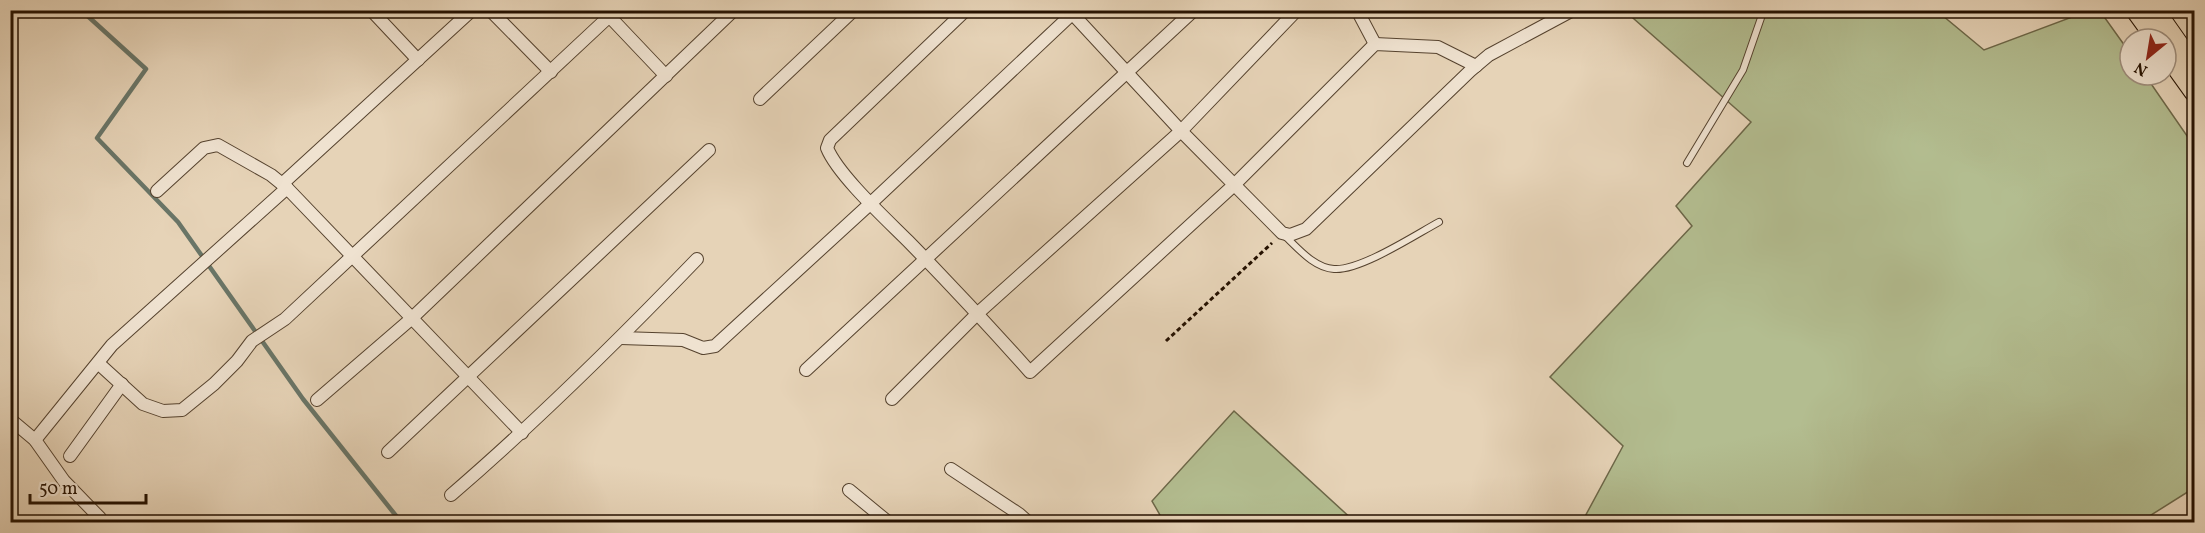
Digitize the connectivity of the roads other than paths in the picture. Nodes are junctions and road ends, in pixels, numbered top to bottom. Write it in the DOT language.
graph roads {
  1 [pos="371,10"];
  2 [pos="472,10"];
  3 [pos="490,10"];
  4 [pos="734,10"];
  5 [pos="854,10"];
  6 [pos="966,10"];
  7 [pos="1194,10"];
  8 [pos="1297,10"];
  9 [pos="1357,10"];
  10 [pos="1573,10"];
  11 [pos="1779,10"];
  12 [pos="2136,10"];
  13 [pos="1070,12"];
  14 [pos="613,14"];
  15 [pos="2160,21"];
  16 [pos="1375,44"];
  17 [pos="418,60"];
  18 [pos="1476,66"];
  19 [pos="2194,67"];
  20 [pos="2178,69"];
  21 [pos="551,72"];
  22 [pos="1127,73"];
  23 [pos="666,76"];
  24 [pos="2194,91"];
  25 [pos="760,99"];
  26 [pos="1181,131"];
  27 [pos="709,150"];
  28 [pos="1687,163"];
  29 [pos="1234,185"];
  30 [pos="284,186"];
  31 [pos="157,190"];
  32 [pos="871,203"];
  33 [pos="1439,222"];
  34 [pos="1282,233"];
  35 [pos="352,256"];
  36 [pos="925,258"];
  37 [pos="696,259"];
  38 [pos="978,313"];
  39 [pos="411,319"];
  40 [pos="621,338"];
  41 [pos="98,363"];
  42 [pos="806,370"];
  43 [pos="469,378"];
  44 [pos="122,384"];
  45 [pos="892,399"];
  46 [pos="317,400"];
  47 [pos="10,418"];
  48 [pos="522,433"];
  49 [pos="35,440"];
  50 [pos="388,452"];
  51 [pos="70,456"];
  52 [pos="951,469"];
  53 [pos="849,490"];
  54 [pos="451,495"];
  55 [pos="100,518"];
  56 [pos="888,522"];
  57 [pos="1028,522"];
  1 -- 17 [label="street"];
  2 -- 17 [label="street"];
  3 -- 21 [label="street"];
  4 -- 23 [label="street"];
  5 -- 25 [label="street"];
  6 -- 32 [label="street"];
  7 -- 22 [label="street"];
  8 -- 26 [label="street"];
  9 -- 16 [label="street"];
  10 -- 18 [label="street"];
  11 -- 28 [label="lane"];
  12 -- 15 [label="main road"];
  13 -- 22 [label="street"];
  13 -- 32 [label="street"];
  14 -- 21 [label="street"];
  14 -- 23 [label="street"];
  15 -- 19 [label="main road"];
  16 -- 18 [label="street"];
  16 -- 29 [label="street"];
  17 -- 30 [label="street"];
  18 -- 34 [label="street"];
  20 -- 24 [label="main road"];
  21 -- 35 [label="street"];
  22 -- 26 [label="street"];
  22 -- 36 [label="street"];
  23 -- 39 [label="street"];
  26 -- 29 [label="street"];
  26 -- 38 [label="street"];
  27 -- 43 [label="street"];
  29 -- 34 [label="street"];
  29 -- 38 [label="street"];
  30 -- 31 [label="street"];
  30 -- 35 [label="street"];
  30 -- 41 [label="street"];
  32 -- 36 [label="street"];
  32 -- 40 [label="street"];
  33 -- 34 [label="lane"];
  35 -- 39 [label="street"];
  35 -- 44 [label="street"];
  36 -- 38 [label="street"];
  36 -- 42 [label="street"];
  37 -- 40 [label="street"];
  38 -- 45 [label="street"];
  39 -- 43 [label="street"];
  39 -- 46 [label="street"];
  40 -- 48 [label="street"];
  41 -- 44 [label="street"];
  41 -- 49 [label="street"];
  43 -- 48 [label="street"];
  43 -- 50 [label="street"];
  44 -- 51 [label="street"];
  47 -- 49 [label="street"];
  48 -- 54 [label="street"];
  49 -- 55 [label="street"];
  52 -- 57 [label="street"];
  53 -- 56 [label="street"];
}
